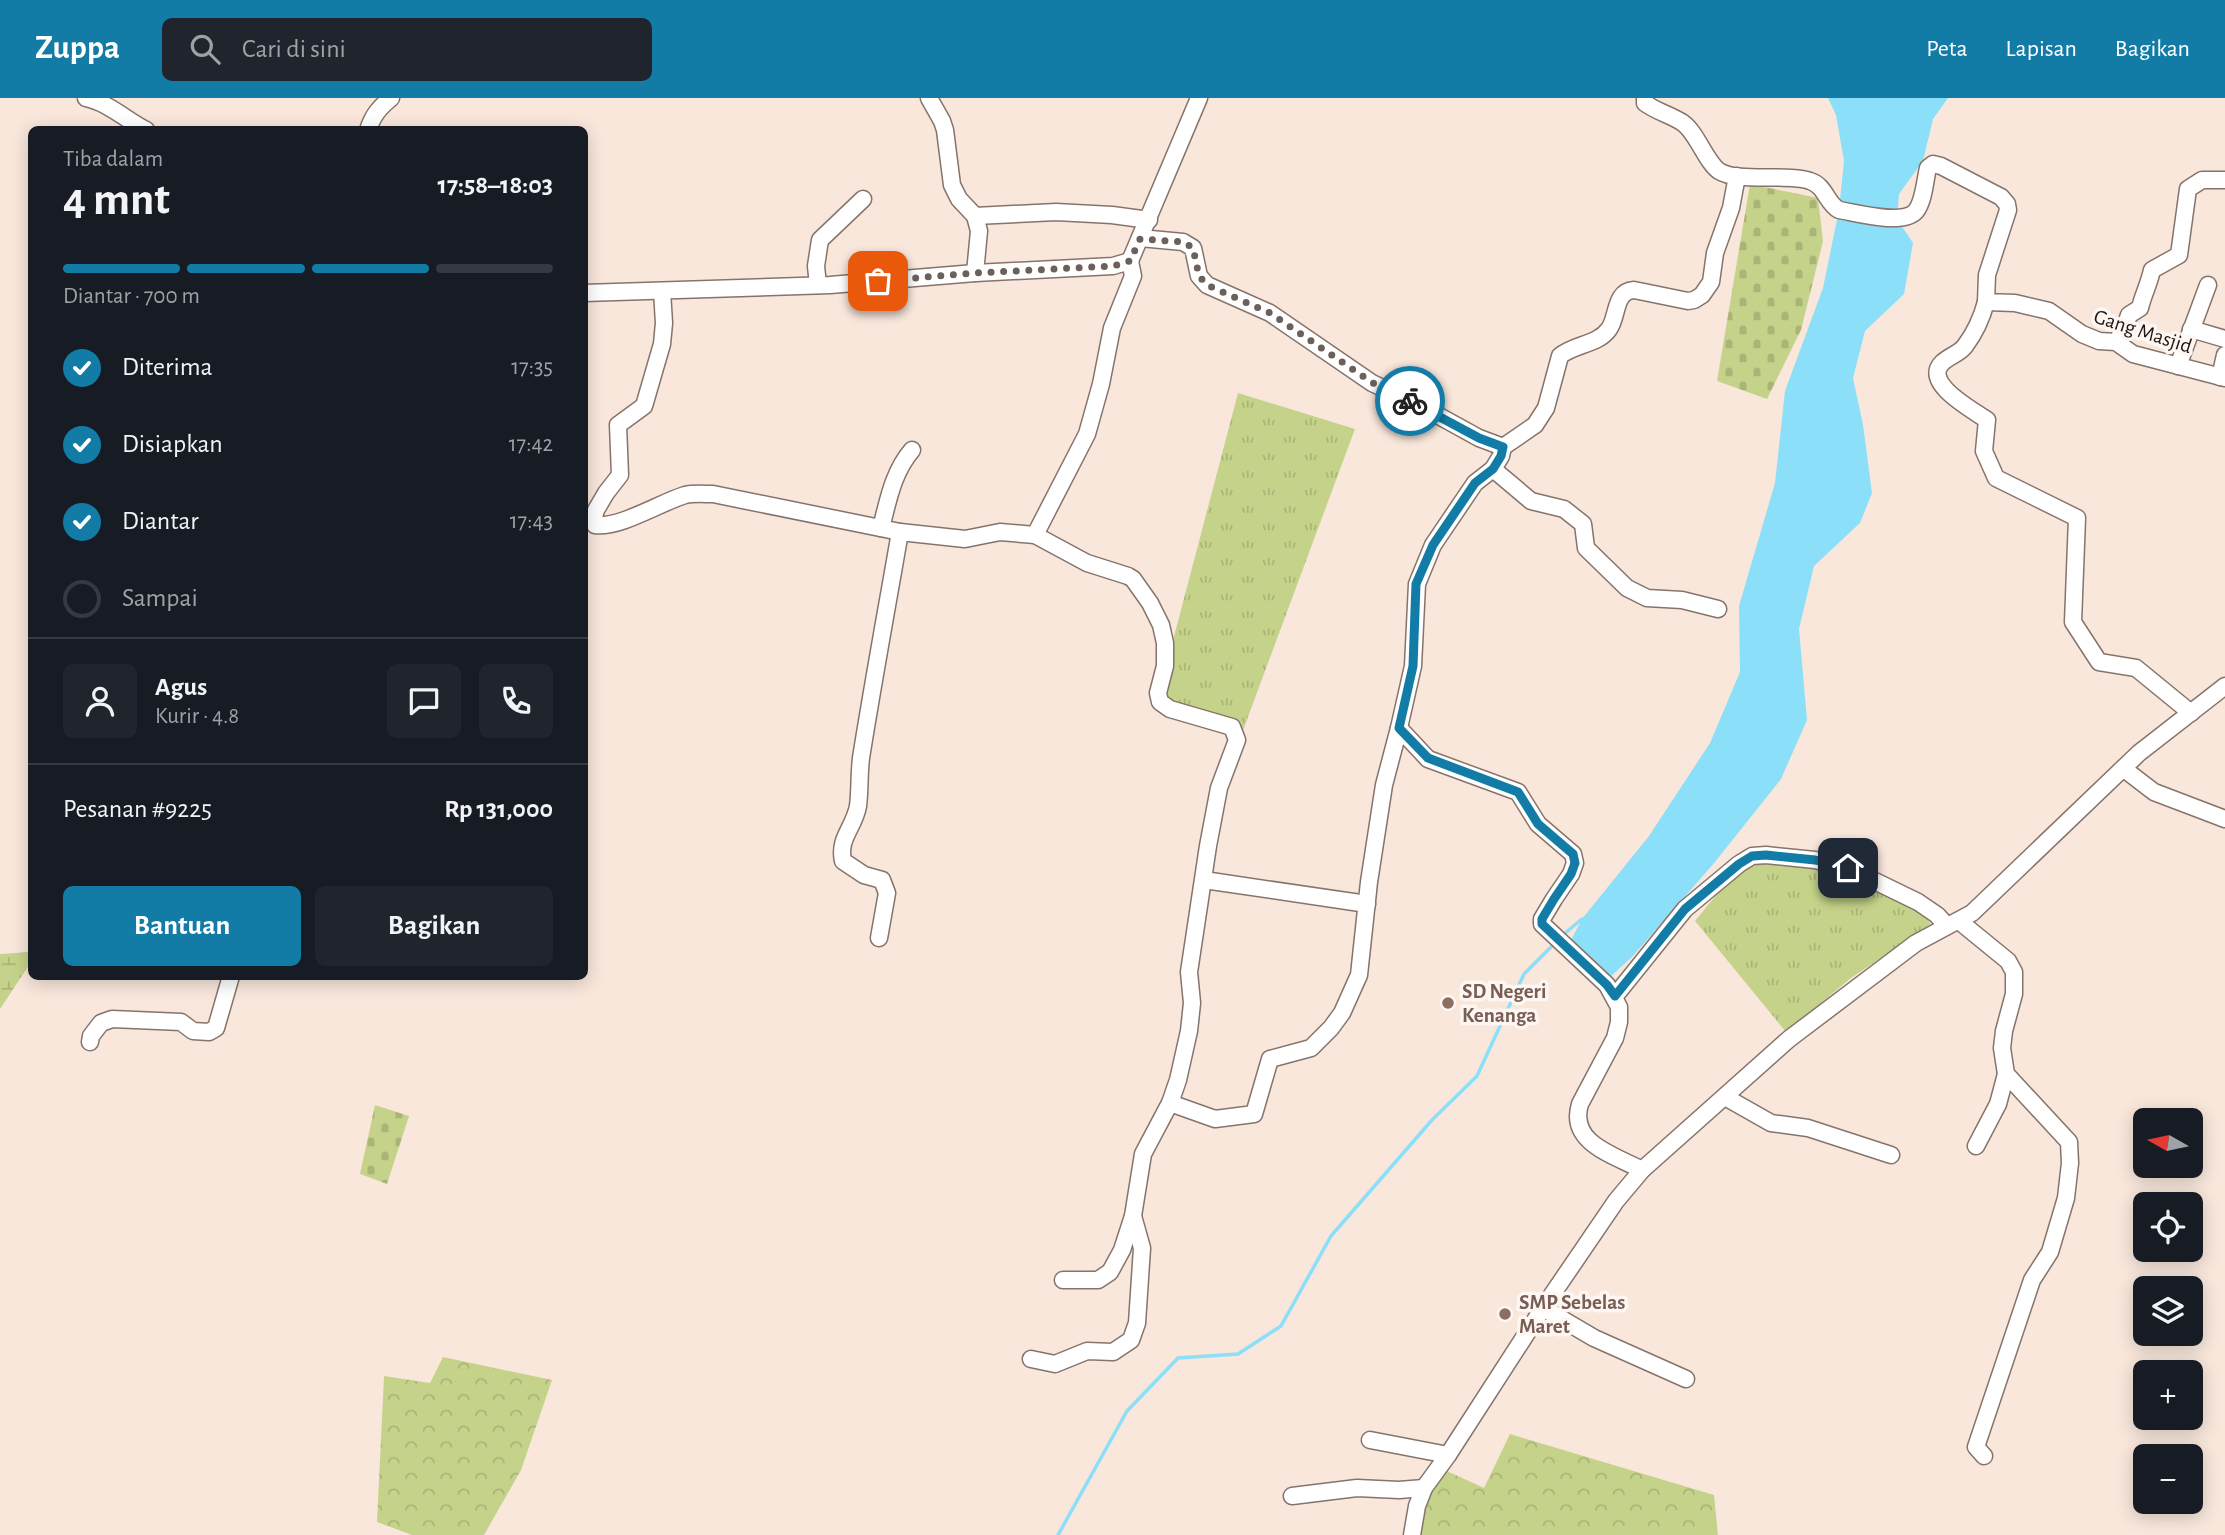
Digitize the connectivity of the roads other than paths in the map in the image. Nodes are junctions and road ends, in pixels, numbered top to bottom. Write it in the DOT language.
graph roads {
  1 [pos="86,98"];
  2 [pos="391,98"];
  3 [pos="929,98"];
  4 [pos="1199,98"];
  5 [pos="1645,98"];
  6 [pos="138,126"];
  7 [pos="370,126"];
  8 [pos="1737,176"];
  9 [pos="2225,180"];
  10 [pos="863,199"];
  11 [pos="975,216"];
  12 [pos="1149,220"];
  13 [pos="1140,239"];
  14 [pos="1130,261"];
  15 [pos="975,273"];
  16 [pos="818,285"];
  17 [pos="2208,285"];
  18 [pos="662,291"];
  19 [pos="588,293"];
  20 [pos="1986,302"];
  21 [pos="2191,329"];
  22 [pos="2225,339"];
  23 [pos="2116,342"];
  24 [pos="2225,355"];
  25 [pos="2178,366"];
  26 [pos="2222,378"];
  27 [pos="1503,447"];
  28 [pos="912,450"];
  29 [pos="1493,469"];
  30 [pos="589,524"];
  31 [pos="881,528"];
  32 [pos="900,532"];
  33 [pos="1035,535"];
  34 [pos="1718,609"];
  35 [pos="2225,686"];
  36 [pos="2192,713"];
  37 [pos="1399,728"];
  38 [pos="2124,769"];
  39 [pos="2225,820"];
  40 [pos="1204,880"];
  41 [pos="1367,904"];
  42 [pos="1953,924"];
  43 [pos="879,938"];
  44 [pos="230,980"];
  45 [pos="1615,996"];
  46 [pos="90,1042"];
  47 [pos="2006,1074"];
  48 [pos="1725,1097"];
  49 [pos="1170,1103"];
  50 [pos="1976,1146"];
  51 [pos="1891,1155"];
  52 [pos="1642,1170"];
  53 [pos="1133,1216"];
  54 [pos="1063,1280"];
  55 [pos="1543,1308"];
  56 [pos="1031,1359"];
  57 [pos="1686,1379"];
  58 [pos="1370,1440"];
  59 [pos="1448,1455"];
  60 [pos="1984,1456"];
  61 [pos="1424,1488"];
  62 [pos="1292,1496"];
  63 [pos="1412,1535"];
  1 -- 6 [label="street"];
  2 -- 7 [label="street"];
  3 -- 11 [label="street"];
  4 -- 12 [label="street"];
  5 -- 8 [label="street"];
  8 -- 20 [label="street"];
  8 -- 27 [label="street"];
  9 -- 23 [label="street"];
  10 -- 16 [label="street"];
  11 -- 12 [label="street"];
  11 -- 15 [label="street"];
  12 -- 13 [label="street"];
  13 -- 14 [label="street"];
  13 -- 27 [label="street"];
  14 -- 15 [label="street"];
  14 -- 33 [label="street"];
  15 -- 16 [label="street"];
  16 -- 18 [label="street"];
  17 -- 21 [label="street"];
  18 -- 19 [label="street"];
  18 -- 30 [label="street"];
  20 -- 23 [label="street, Gang Masjid"];
  20 -- 36 [label="street"];
  21 -- 22 [label="street"];
  21 -- 25 [label="street"];
  23 -- 25 [label="street, Gang Masjid"];
  24 -- 26 [label="street"];
  25 -- 26 [label="street, Gang Masjid"];
  27 -- 29 [label="street"];
  28 -- 31 [label="street"];
  29 -- 34 [label="street"];
  29 -- 37 [label="street"];
  30 -- 31 [label="street"];
  31 -- 32 [label="street"];
  32 -- 33 [label="street"];
  32 -- 43 [label="street"];
  33 -- 40 [label="street"];
  35 -- 36 [label="street"];
  36 -- 38 [label="street"];
  37 -- 41 [label="street"];
  37 -- 45 [label="street"];
  38 -- 39 [label="street"];
  38 -- 42 [label="street"];
  40 -- 41 [label="street"];
  40 -- 49 [label="street"];
  41 -- 49 [label="street"];
  42 -- 45 [label="street"];
  42 -- 47 [label="street"];
  42 -- 48 [label="street"];
  44 -- 46 [label="street"];
  45 -- 52 [label="street"];
  47 -- 50 [label="street"];
  47 -- 60 [label="street"];
  48 -- 51 [label="street"];
  48 -- 52 [label="street"];
  49 -- 53 [label="street"];
  52 -- 55 [label="street"];
  53 -- 54 [label="street"];
  53 -- 56 [label="street"];
  55 -- 57 [label="street"];
  55 -- 59 [label="street"];
  58 -- 59 [label="street"];
  59 -- 61 [label="street"];
  61 -- 62 [label="street"];
  61 -- 63 [label="street"];
}
